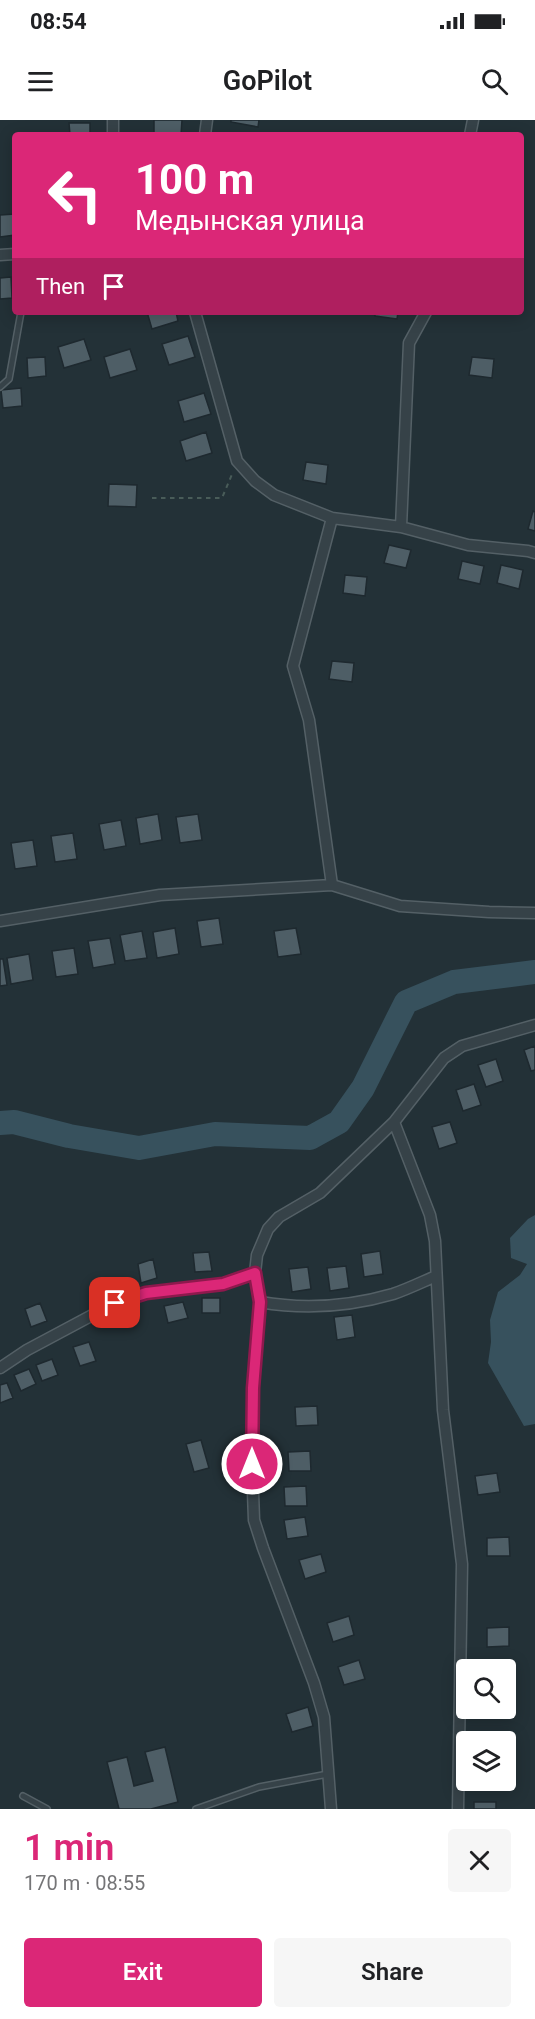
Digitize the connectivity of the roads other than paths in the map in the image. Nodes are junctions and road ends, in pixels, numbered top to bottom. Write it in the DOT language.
graph roads {
  1 [pos="20,315"];
  2 [pos="196,315"];
  3 [pos="424,315"];
  4 [pos="0,387"];
  5 [pos="332,518"];
  6 [pos="401,527"];
  7 [pos="535,553"];
  8 [pos="332,885"];
  9 [pos="535,913"];
  10 [pos="0,921"];
  11 [pos="535,1025"];
  12 [pos="394,1122"];
  13 [pos="255,1273"];
  14 [pos="436,1276"];
  15 [pos="260,1302"];
  16 [pos="0,1368"];
  17 [pos="328,1774"];
  18 [pos="23,1796"];
  19 [pos="47,1809"];
  20 [pos="196,1809"];
  21 [pos="331,1809"];
  22 [pos="458,1809"];
  1 -- 4 [label="lane"];
  2 -- 5 [label="street"];
  3 -- 6 [label="street"];
  5 -- 6 [label="street"];
  5 -- 8 [label="street"];
  6 -- 7 [label="street"];
  8 -- 9 [label="street"];
  8 -- 10 [label="street"];
  11 -- 12 [label="street"];
  12 -- 13 [label="street"];
  12 -- 14 [label="street"];
  13 -- 15 [label="street"];
  13 -- 16 [label="street"];
  14 -- 15 [label="street"];
  14 -- 22 [label="street"];
  15 -- 17 [label="street"];
  17 -- 20 [label="lane"];
  17 -- 21 [label="street"];
  18 -- 19 [label="lane"];
}
